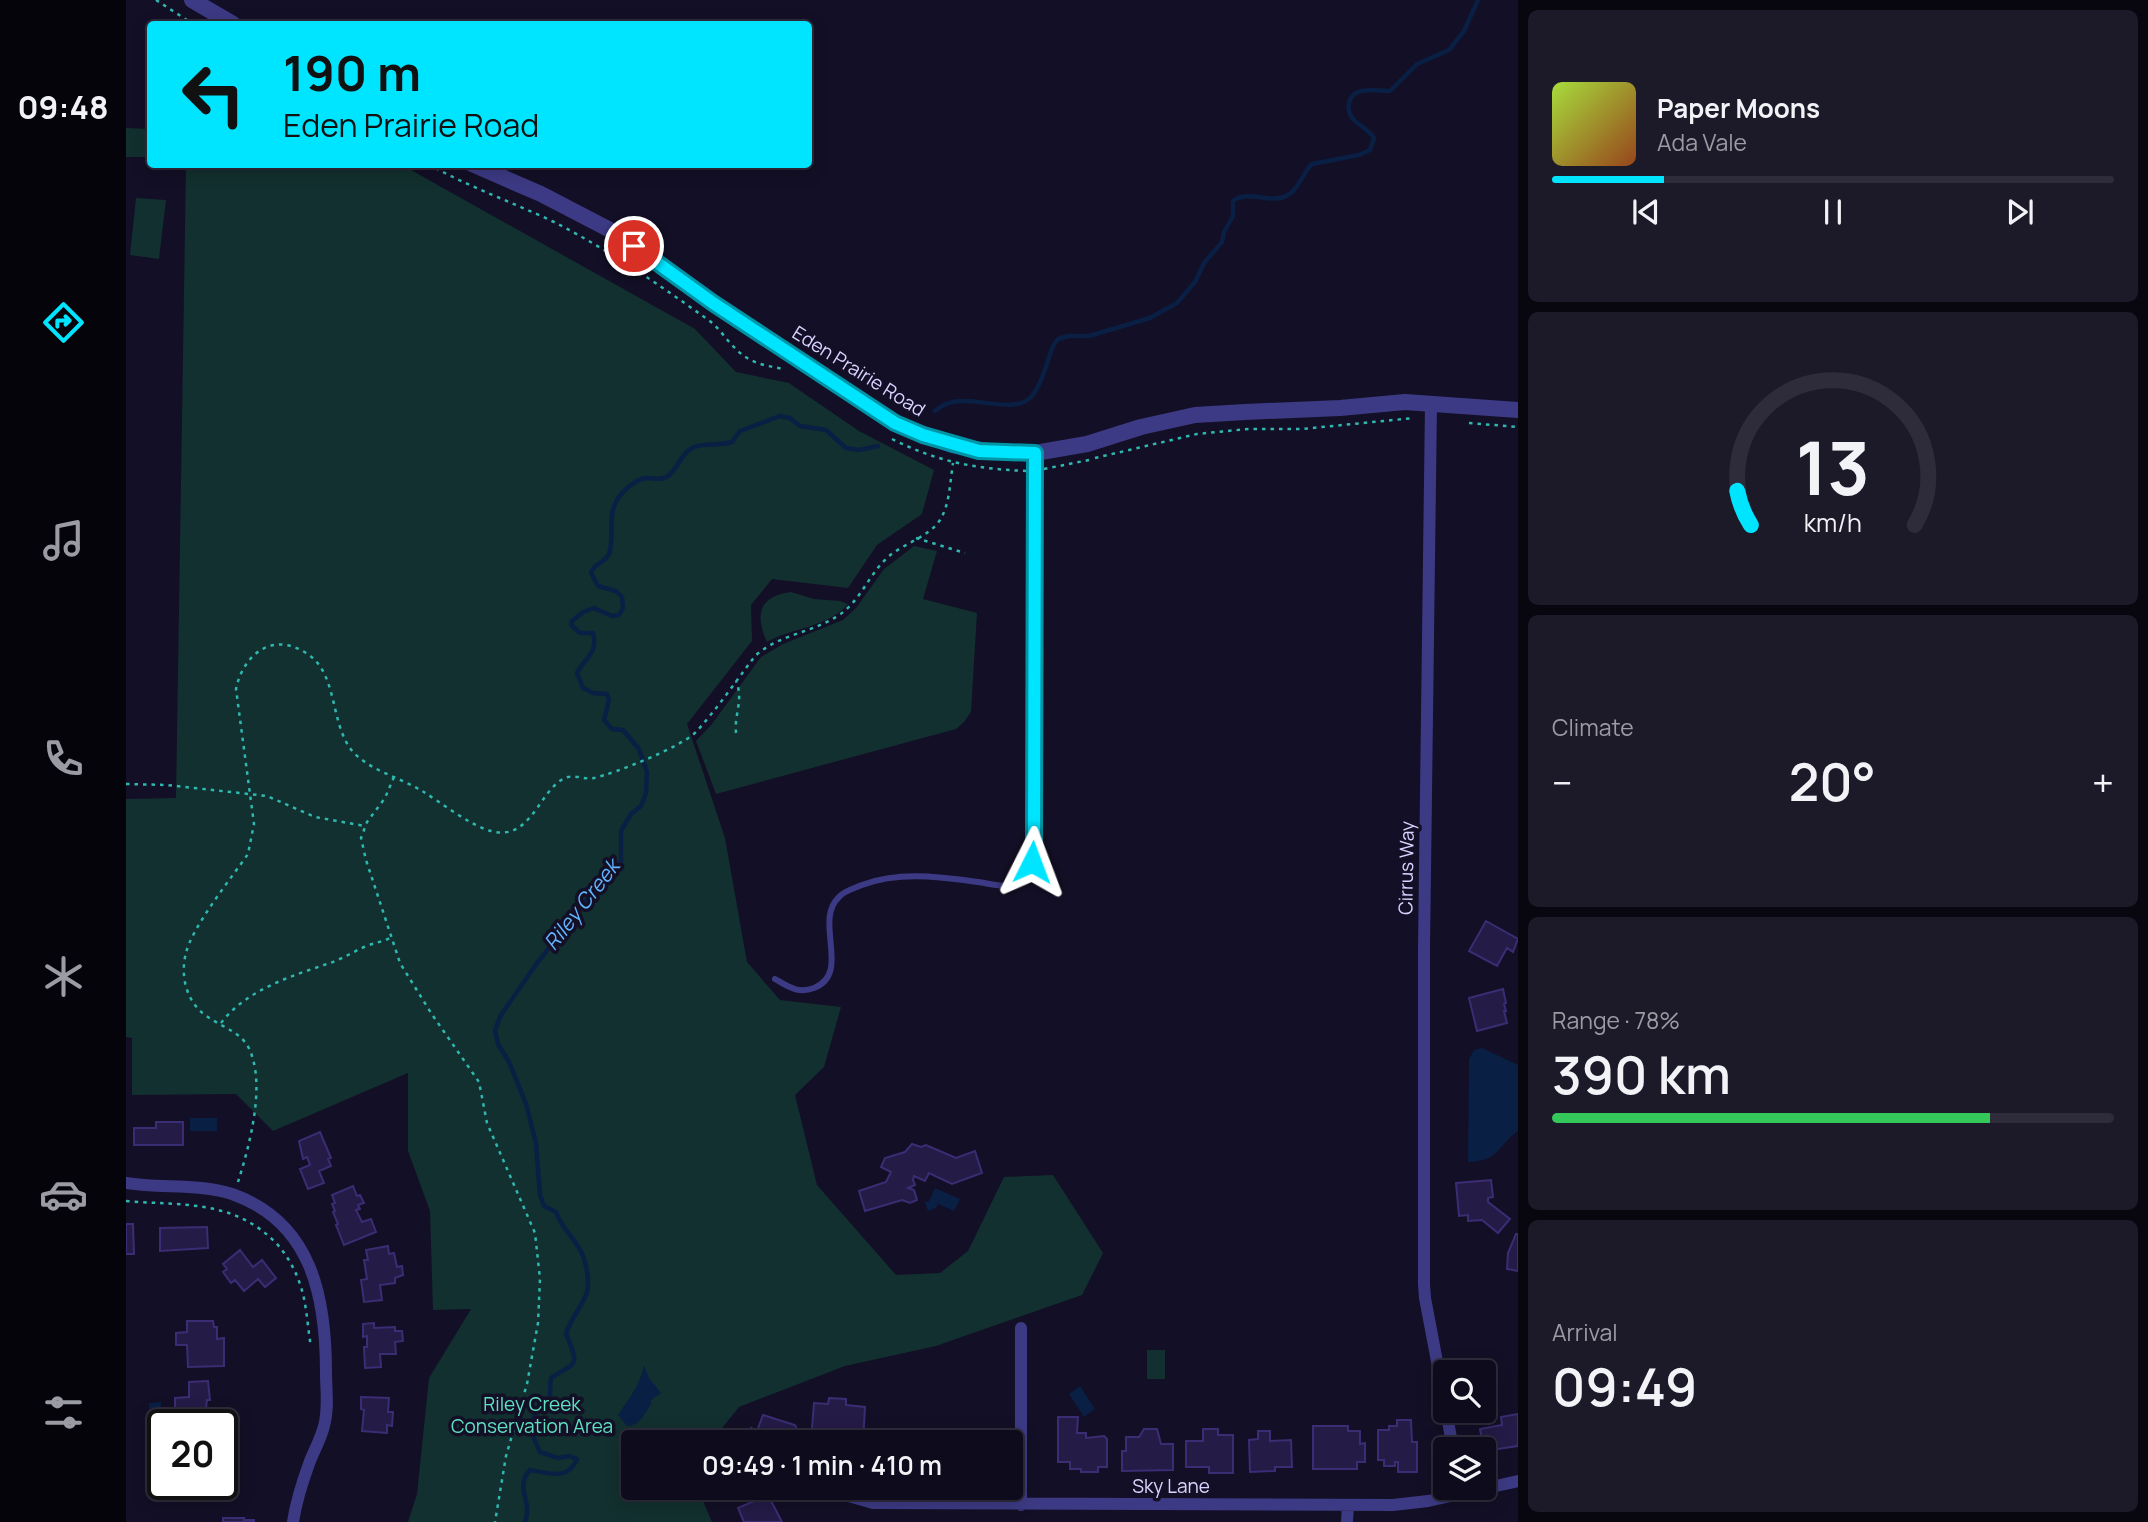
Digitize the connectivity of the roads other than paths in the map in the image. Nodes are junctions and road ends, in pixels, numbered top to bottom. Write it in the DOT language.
graph roads {
  1 [pos="192,0"];
  2 [pos="228,21"];
  3 [pos="481,168"];
  4 [pos="1431,410"];
  5 [pos="1518,410"];
  6 [pos="1035,453"];
  7 [pos="775,978"];
  8 [pos="126,1183"];
  9 [pos="1021,1328"];
  10 [pos="1437,1360"];
  11 [pos="1518,1481"];
  12 [pos="1496,1485"];
  13 [pos="1433,1497"];
  14 [pos="862,1500"];
  15 [pos="1021,1505"];
  16 [pos="1348,1505"];
  17 [pos="293,1522"];
  18 [pos="1347,1522"];
  1 -- 2 [label="street"];
  3 -- 6 [label="street, Eden Prairie Road"];
  4 -- 5 [label="street, Eden Prairie Road"];
  4 -- 6 [label="street, Eden Prairie Road"];
  4 -- 10 [label="street, Cirrus Way"];
  6 -- 7 [label="lane"];
  8 -- 17 [label="street"];
  9 -- 15 [label="street"];
  11 -- 12 [label="street, Sky Lane"];
  13 -- 16 [label="street, Sky Lane"];
  14 -- 15 [label="street, Sky Lane"];
  15 -- 16 [label="street, Sky Lane"];
  16 -- 18 [label="street"];
}
